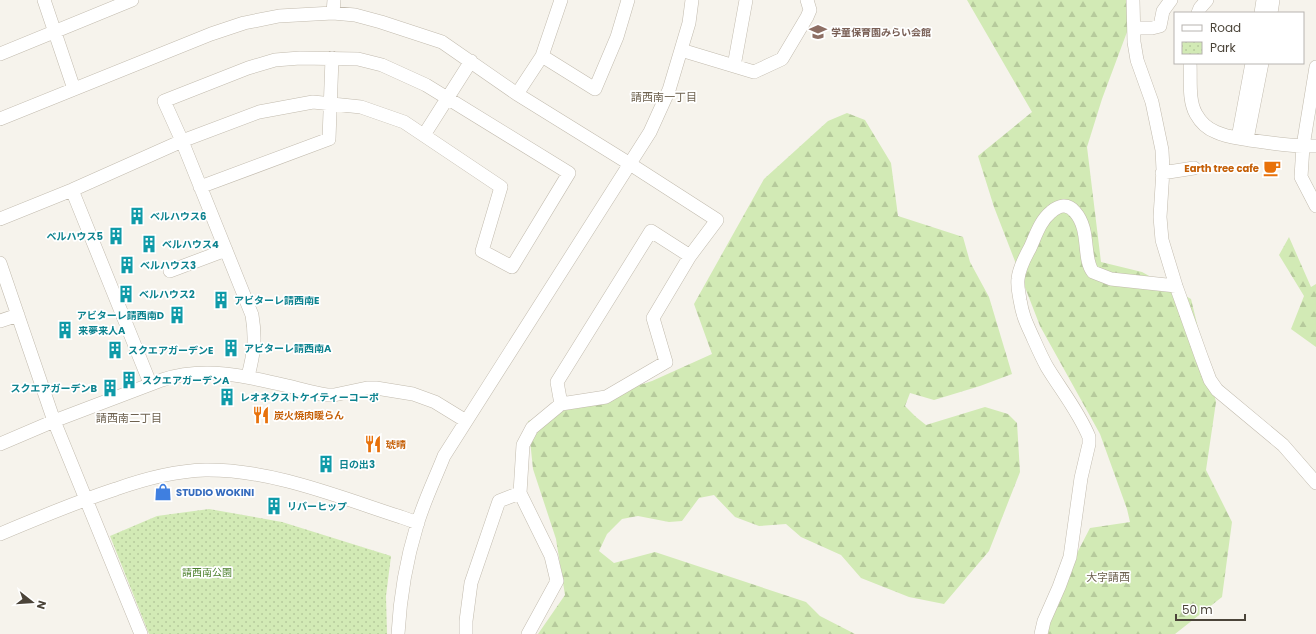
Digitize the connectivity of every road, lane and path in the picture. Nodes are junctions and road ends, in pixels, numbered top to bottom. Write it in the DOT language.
graph roads {
  1 [pos="44,0"];
  2 [pos="132,0"];
  3 [pos="334,0"];
  4 [pos="560,0"];
  5 [pos="628,0"];
  6 [pos="692,0"];
  7 [pos="746,0"];
  8 [pos="807,0"];
  9 [pos="1133,0"];
  10 [pos="1171,0"];
  11 [pos="1207,0"];
  12 [pos="1263,0"];
  13 [pos="1273,0"];
  14 [pos="107,5"];
  15 [pos="1199,12"];
  16 [pos="1261,12"];
  17 [pos="1271,12"];
  18 [pos="333,13"];
  19 [pos="1134,28"];
  20 [pos="54,31"];
  21 [pos="681,50"];
  22 [pos="0,53"];
  23 [pos="542,56"];
  24 [pos="332,58"];
  25 [pos="471,61"];
  26 [pos="1190,64"];
  27 [pos="1252,64"];
  28 [pos="1262,64"];
  29 [pos="734,66"];
  30 [pos="1316,67"];
  31 [pos="74,89"];
  32 [pos="517,94"];
  33 [pos="447,98"];
  34 [pos="330,104"];
  35 [pos="0,119"];
  36 [pos="424,135"];
  37 [pos="1243,139"];
  38 [pos="182,142"];
  39 [pos="1303,146"];
  40 [pos="1316,146"];
  41 [pos="630,164"];
  42 [pos="1194,168"];
  43 [pos="1162,173"];
  44 [pos="200,187"];
  45 [pos="72,190"];
  46 [pos="1316,206"];
  47 [pos="0,219"];
  48 [pos="226,250"];
  49 [pos="690,256"];
  50 [pos="0,263"];
  51 [pos="170,271"];
  52 [pos="1176,286"];
  53 [pos="18,315"];
  54 [pos="0,321"];
  55 [pos="248,376"];
  56 [pos="150,384"];
  57 [pos="561,404"];
  58 [pos="54,421"];
  59 [pos="466,421"];
  60 [pos="0,444"];
  61 [pos="1316,483"];
  62 [pos="520,493"];
  63 [pos="85,499"];
  64 [pos="418,523"];
  65 [pos="0,534"];
  66 [pos="141,634"];
  67 [pos="398,634"];
  68 [pos="466,634"];
  69 [pos="528,634"];
  70 [pos="1041,634"];
  1 -- 20 [label="street"];
  2 -- 14 [label="street"];
  3 -- 18 [label="street"];
  4 -- 23 [label="street"];
  5 -- 23 [label="street"];
  6 -- 21 [label="street"];
  7 -- 29 [label="street"];
  8 -- 29 [label="street"];
  9 -- 19 [label="street"];
  10 -- 19 [label="street"];
  11 -- 15 [label="street"];
  12 -- 16 [label="street"];
  13 -- 17 [label="street"];
  14 -- 20 [label="street"];
  18 -- 25 [label="street"];
  18 -- 31 [label="street"];
  19 -- 43 [label="street"];
  20 -- 22 [label="street"];
  20 -- 31 [label="street"];
  21 -- 29 [label="street"];
  21 -- 41 [label="street"];
  23 -- 32 [label="street"];
  24 -- 33 [label="street"];
  24 -- 34 [label="street"];
  24 -- 38 [label="street"];
  25 -- 32 [label="street"];
  25 -- 33 [label="street"];
  26 -- 37 [label="street"];
  27 -- 37 [label="street"];
  28 -- 37 [label="street"];
  30 -- 39 [label="street"];
  31 -- 35 [label="street"];
  32 -- 41 [label="street"];
  33 -- 36 [label="street"];
  33 -- 36 [label="street"];
  34 -- 36 [label="street"];
  34 -- 38 [label="street"];
  34 -- 44 [label="street"];
  37 -- 39 [label="street"];
  38 -- 44 [label="street"];
  38 -- 45 [label="street"];
  39 -- 40 [label="street"];
  39 -- 46 [label="street"];
  41 -- 49 [label="street"];
  41 -- 59 [label="street"];
  42 -- 43 [label="street"];
  43 -- 52 [label="street"];
  44 -- 48 [label="street"];
  45 -- 47 [label="street"];
  45 -- 56 [label="street"];
  48 -- 51 [label="street"];
  48 -- 55 [label="street"];
  49 -- 57 [label="street"];
  49 -- 57 [label="street"];
  50 -- 53 [label="street"];
  52 -- 61 [label="street"];
  52 -- 70 [label="street"];
  53 -- 54 [label="street"];
  53 -- 58 [label="street"];
  55 -- 56 [label="street"];
  55 -- 59 [label="street"];
  56 -- 58 [label="street"];
  57 -- 62 [label="street"];
  58 -- 60 [label="street"];
  58 -- 63 [label="street"];
  59 -- 64 [label="street"];
  62 -- 68 [label="street"];
  62 -- 69 [label="street"];
  63 -- 64 [label="street"];
  63 -- 65 [label="street"];
  63 -- 66 [label="street"];
  64 -- 67 [label="street"];
}
